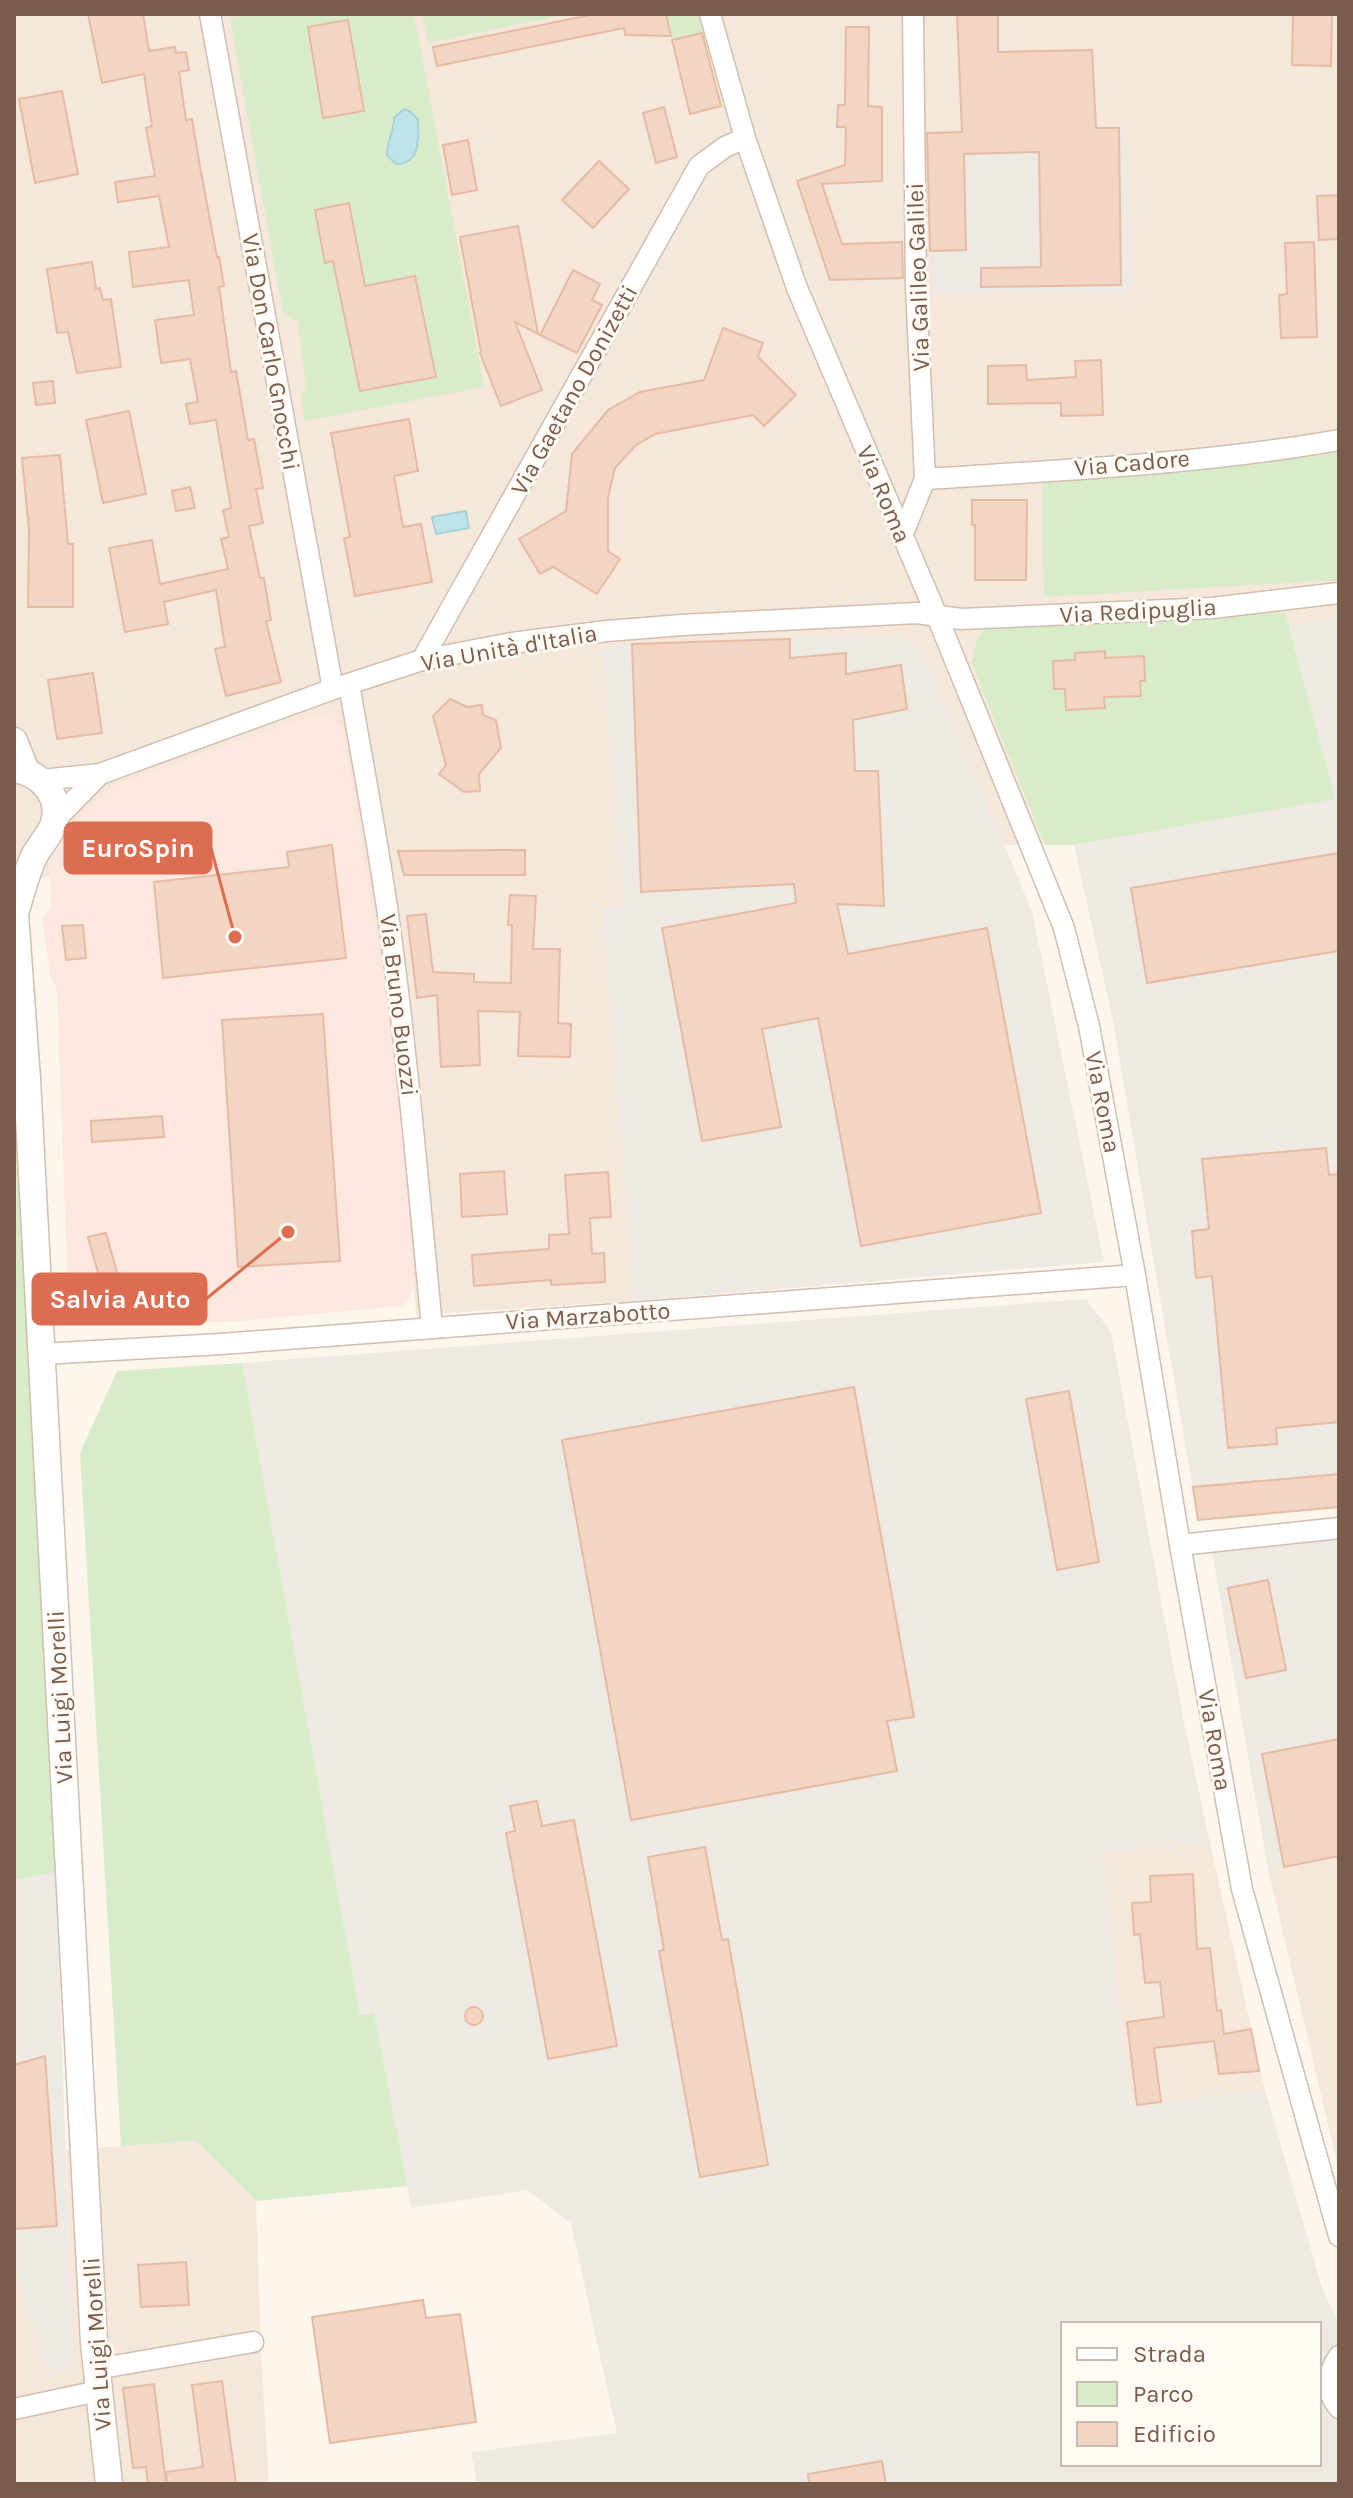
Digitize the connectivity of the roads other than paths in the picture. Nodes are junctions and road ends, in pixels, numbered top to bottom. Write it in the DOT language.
graph roads {
  1 [pos="210,14"];
  2 [pos="710,14"];
  3 [pos="913,14"];
  4 [pos="745,138"];
  5 [pos="1339,440"];
  6 [pos="925,479"];
  7 [pos="902,536"];
  8 [pos="1339,593"];
  9 [pos="937,616"];
  10 [pos="422,660"];
  11 [pos="341,687"];
  12 [pos="14,741"];
  13 [pos="27,773"];
  14 [pos="100,774"];
  15 [pos="54,821"];
  16 [pos="40,844"];
  17 [pos="14,854"];
  18 [pos="15,905"];
  19 [pos="1135,1275"];
  20 [pos="432,1327"];
  21 [pos="41,1354"];
  22 [pos="1339,1528"];
  23 [pos="1180,1545"];
  24 [pos="1339,2236"];
  25 [pos="253,2342"];
  26 [pos="1339,2356"];
  27 [pos="96,2368"];
  28 [pos="1339,2408"];
  29 [pos="14,2409"];
  30 [pos="109,2484"];
  1 -- 11 [label="street, Via Don Carlo Gnocchi"];
  2 -- 4 [label="street, Via Roma"];
  3 -- 6 [label="street, Via Galileo Galilei"];
  4 -- 7 [label="street, Via Roma"];
  4 -- 10 [label="street, Via Gaetano Donizetti"];
  5 -- 6 [label="street, Via Cadore"];
  6 -- 7 [label="street, Via Galileo Galilei"];
  7 -- 9 [label="street, Via Roma"];
  8 -- 9 [label="street, Via Redipuglia"];
  9 -- 10 [label="street, Via Unità d'Italia"];
  9 -- 19 [label="street, Via Roma"];
  10 -- 11 [label="street, Via Unità d'Italia"];
  11 -- 14 [label="street, Via Unità d'Italia"];
  11 -- 20 [label="street, Via Bruno Buozzi"];
  12 -- 13 [label="street"];
  13 -- 14 [label="street, Via Unità d'Italia"];
  13 -- 15 [label="street"];
  14 -- 15 [label="street, Via Unità d'Italia"];
  15 -- 16 [label="street, Via Luigi Morelli"];
  16 -- 17 [label="street"];
  16 -- 18 [label="street, Via Luigi Morelli"];
  18 -- 21 [label="street, Via Luigi Morelli"];
  19 -- 20 [label="street, Via Marzabotto"];
  19 -- 23 [label="street, Via Roma"];
  20 -- 21 [label="street, Via Marzabotto"];
  21 -- 27 [label="street, Via Luigi Morelli"];
  22 -- 23 [label="street"];
  23 -- 24 [label="street, Via Roma"];
  25 -- 27 [label="street"];
  26 -- 28 [label="street"];
  27 -- 29 [label="street"];
  27 -- 30 [label="street, Via Luigi Morelli"];
}
